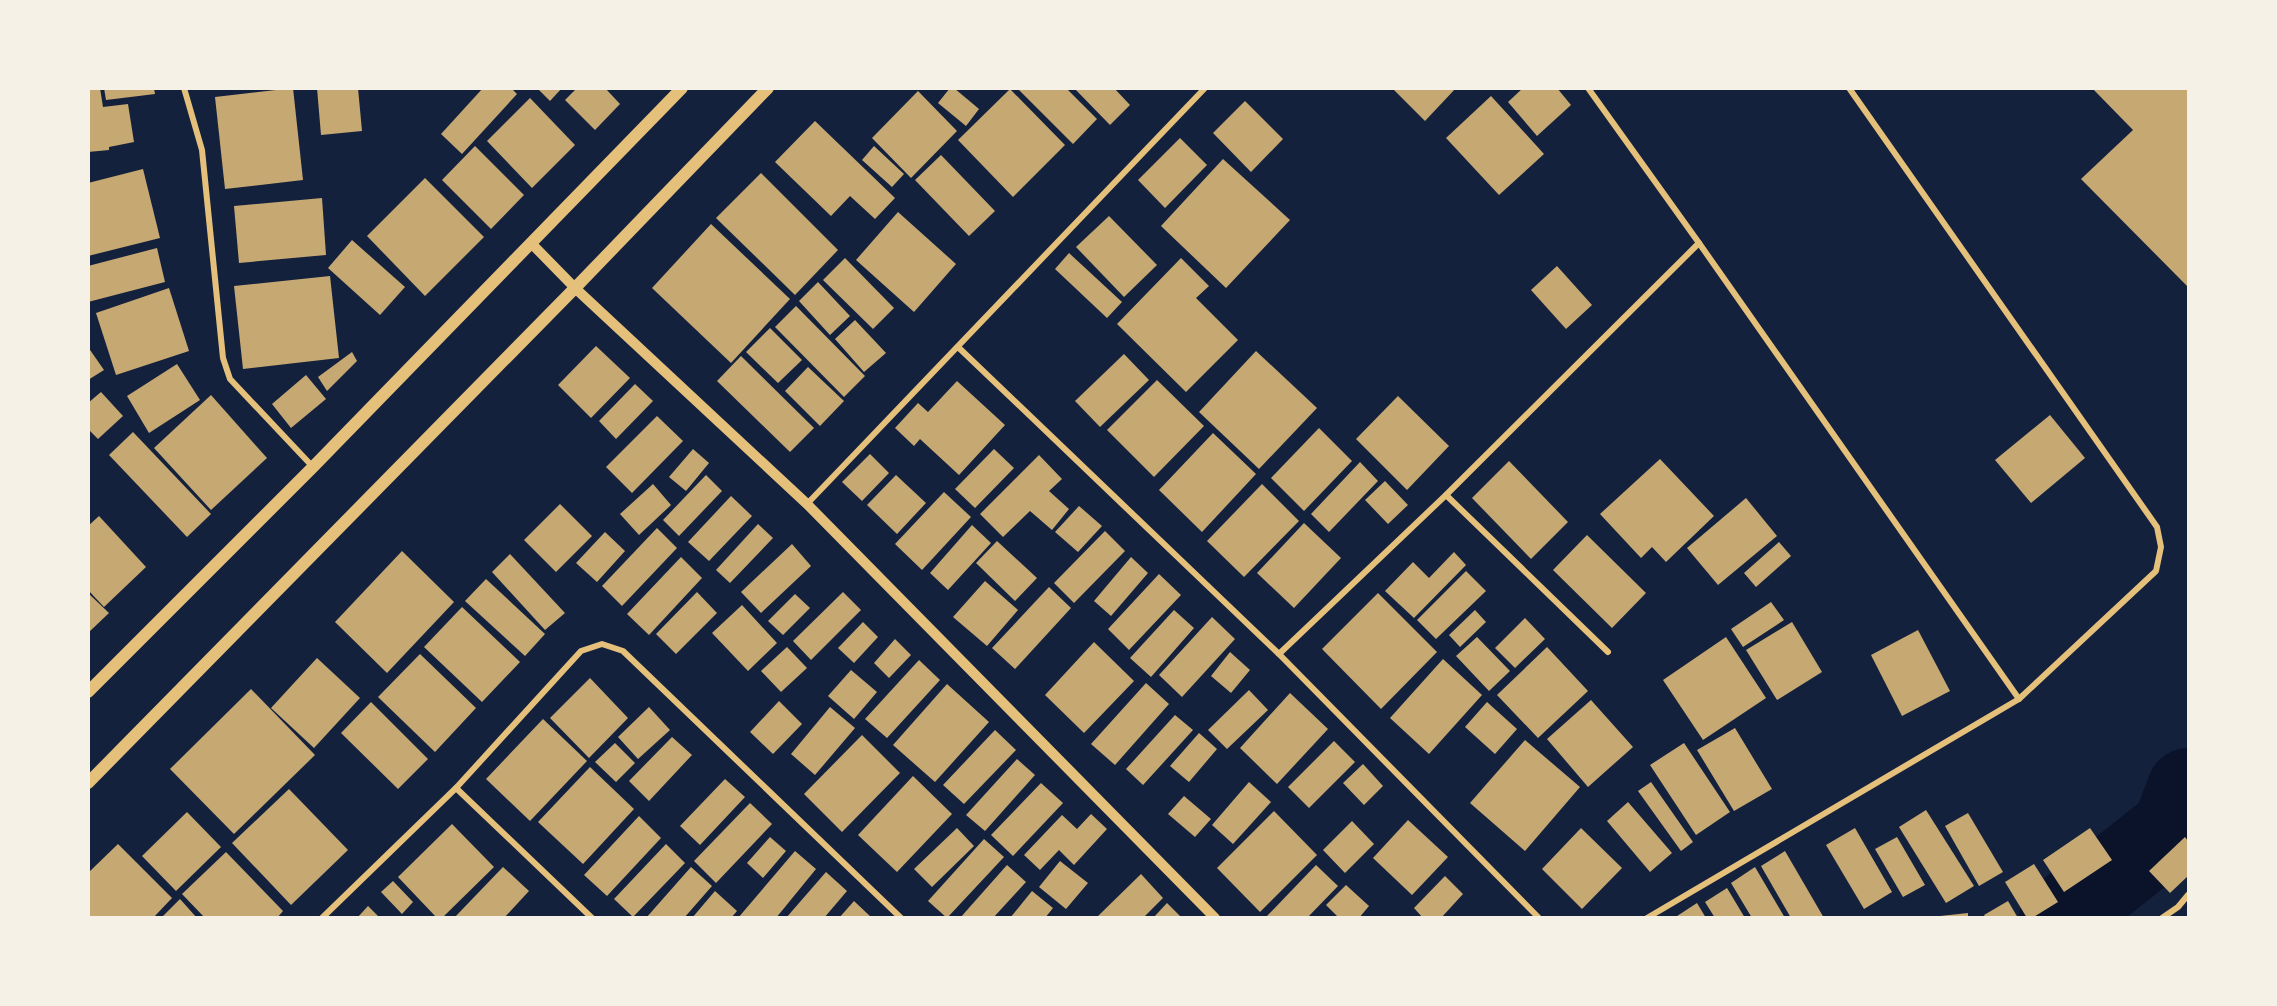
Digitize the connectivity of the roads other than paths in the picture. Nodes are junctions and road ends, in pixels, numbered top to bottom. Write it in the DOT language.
graph roads {
  1 [pos="184,88"];
  2 [pos="682,88"];
  3 [pos="768,88"];
  4 [pos="1205,88"];
  5 [pos="1588,88"];
  6 [pos="1849,88"];
  7 [pos="531,243"];
  8 [pos="1699,243"];
  9 [pos="576,288"];
  10 [pos="958,347"];
  11 [pos="314,467"];
  12 [pos="1446,495"];
  13 [pos="807,504"];
  14 [pos="1608,652"];
  15 [pos="1279,654"];
  16 [pos="88,692"];
  17 [pos="2019,699"];
  18 [pos="88,783"];
  19 [pos="456,788"];
  20 [pos="2188,895"];
  21 [pos="322,918"];
  22 [pos="592,918"];
  23 [pos="902,918"];
  24 [pos="1215,918"];
  25 [pos="1539,918"];
  26 [pos="1647,918"];
  27 [pos="2162,918"];
  1 -- 11 [label="street"];
  2 -- 7 [label="main road"];
  3 -- 9 [label="main road"];
  4 -- 10 [label="street"];
  5 -- 8 [label="street"];
  6 -- 17 [label="street"];
  7 -- 9 [label="street"];
  7 -- 11 [label="main road"];
  8 -- 12 [label="street"];
  8 -- 17 [label="street"];
  9 -- 13 [label="street"];
  9 -- 18 [label="main road"];
  10 -- 13 [label="street"];
  10 -- 15 [label="street"];
  11 -- 16 [label="main road"];
  12 -- 14 [label="street"];
  12 -- 15 [label="street"];
  13 -- 24 [label="street"];
  15 -- 25 [label="street"];
  17 -- 26 [label="street"];
  19 -- 21 [label="street"];
  19 -- 22 [label="street"];
  19 -- 23 [label="street"];
  20 -- 27 [label="street"];
}
